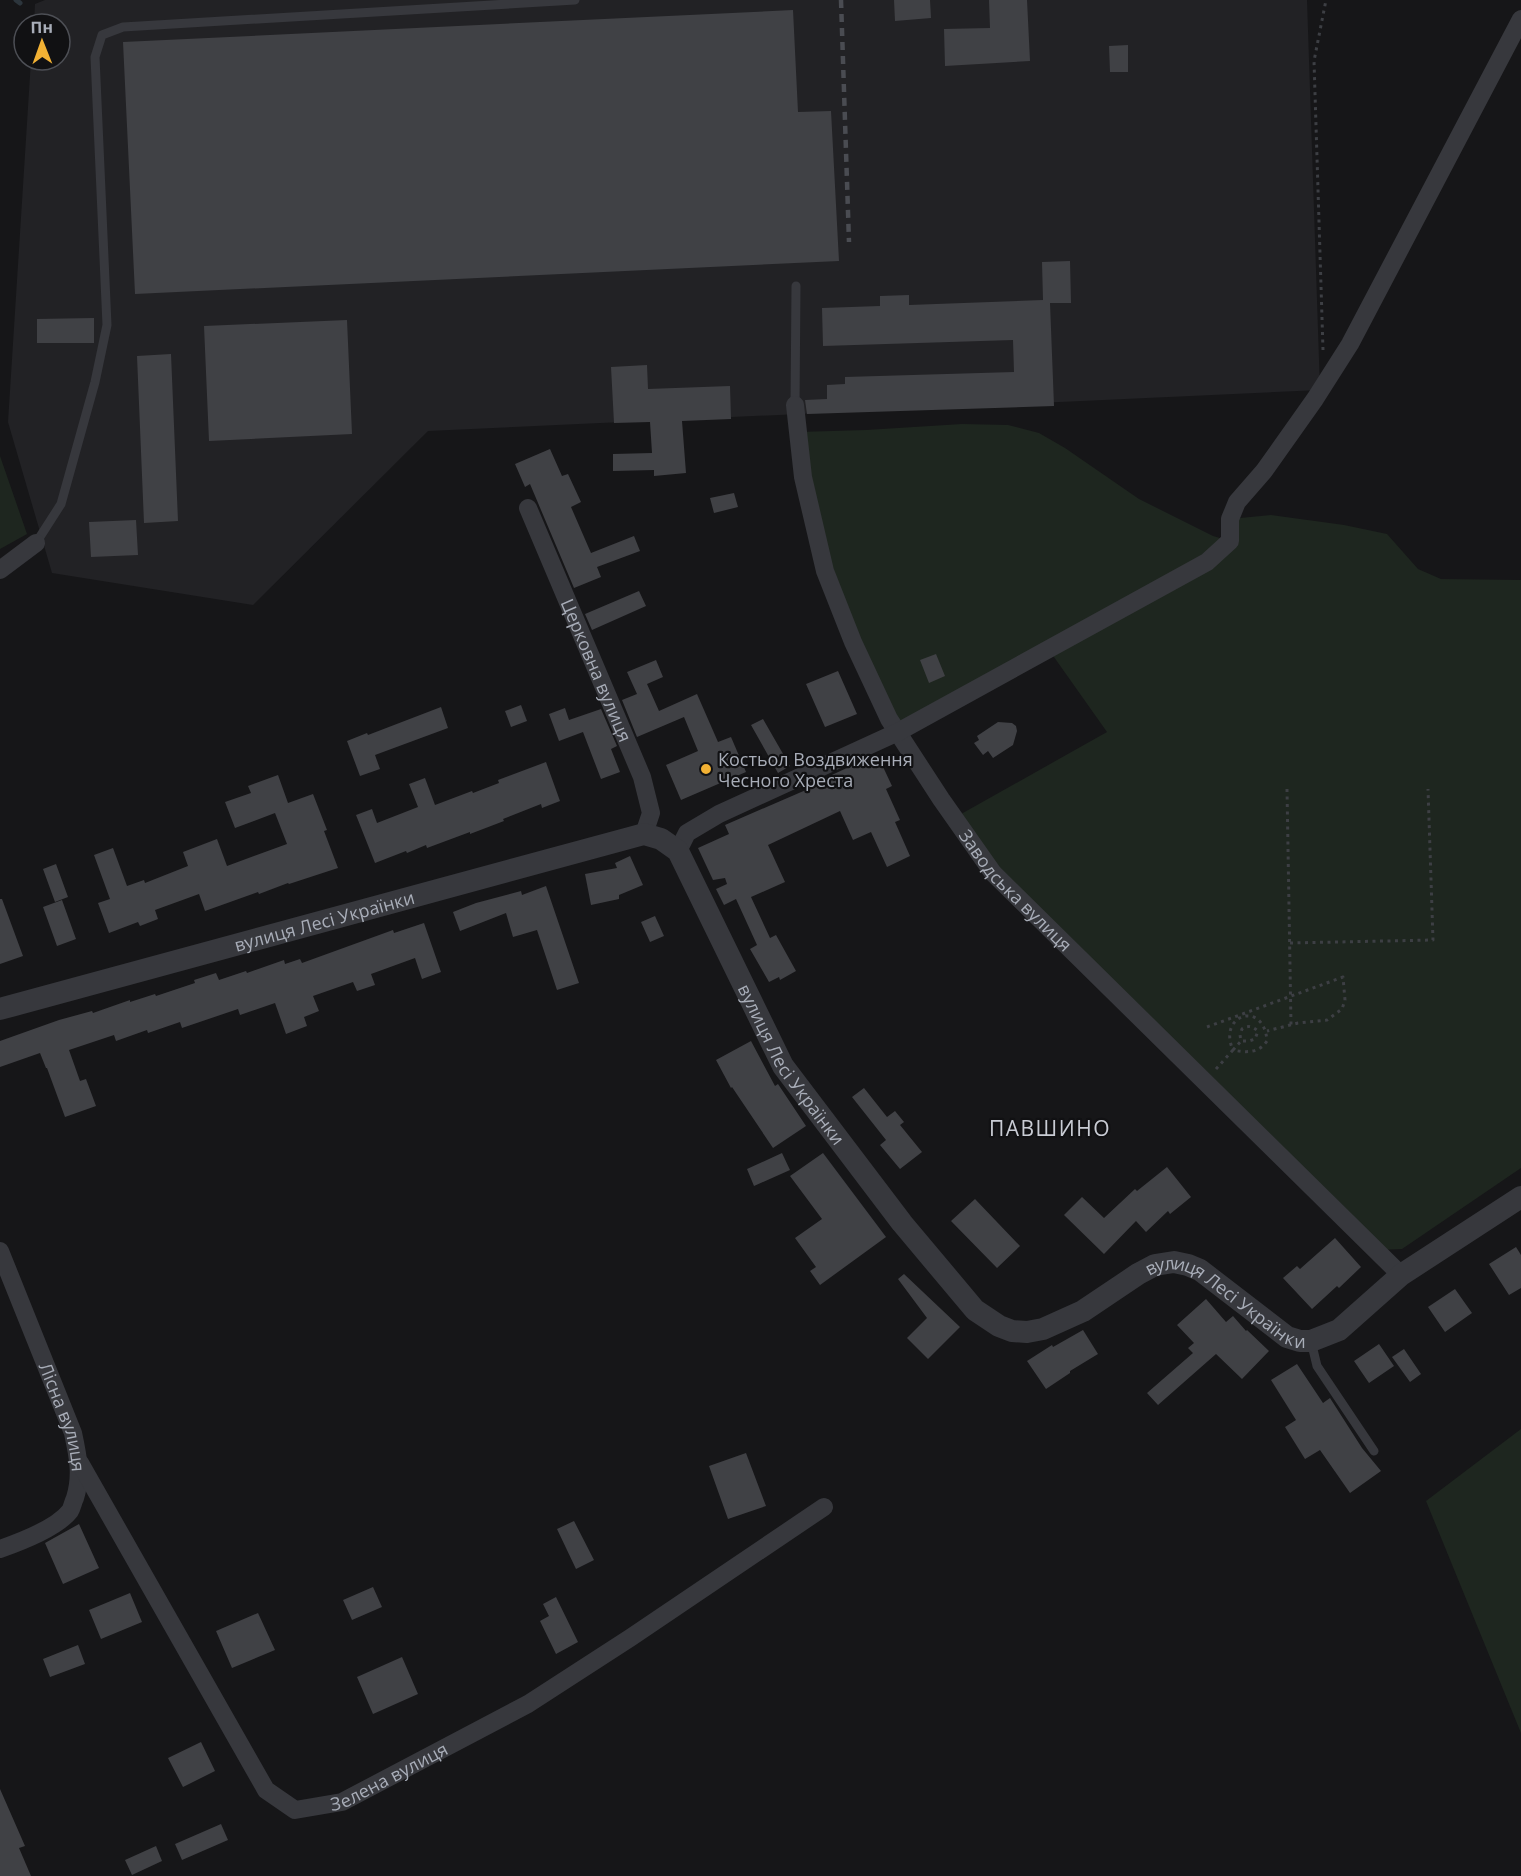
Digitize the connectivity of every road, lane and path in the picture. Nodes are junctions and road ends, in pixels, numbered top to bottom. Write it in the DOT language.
graph roads {
  1 [pos="575,0"];
  2 [pos="1326,0"];
  3 [pos="1521,19"];
  4 [pos="796,286"];
  5 [pos="1325,385"];
  6 [pos="795,405"];
  7 [pos="528,508"];
  8 [pos="36,543"];
  9 [pos="0,570"];
  10 [pos="898,732"];
  11 [pos="1287,789"];
  12 [pos="1428,789"];
  13 [pos="644,834"];
  14 [pos="678,851"];
  15 [pos="1290,943"];
  16 [pos="1290,996"];
  17 [pos="0,1009"];
  18 [pos="1243,1015"];
  19 [pos="1291,1025"];
  20 [pos="1207,1027"];
  21 [pos="1266,1031"];
  22 [pos="1241,1041"];
  23 [pos="1233,1050"];
  24 [pos="1205,1082"];
  25 [pos="1521,1197"];
  26 [pos="0,1251"];
  27 [pos="1401,1275"];
  28 [pos="1311,1341"];
  29 [pos="1374,1451"];
  30 [pos="80,1463"];
  31 [pos="824,1507"];
  32 [pos="0,1549"];
  1 -- 8 [label="lane"];
  2 -- 5 [label="path"];
  3 -- 5 [label="street"];
  4 -- 6 [label="lane"];
  5 -- 10 [label="street"];
  6 -- 10 [label="street, Заводська вулиця"];
  7 -- 13 [label="street, Церковна вулиця"];
  8 -- 9 [label="street"];
  10 -- 14 [label="street"];
  10 -- 24 [label="street, Заводська вулиця"];
  11 -- 15 [label="path"];
  12 -- 15 [label="path"];
  13 -- 14 [label="street"];
  13 -- 17 [label="street, вулиця Лесі Українки"];
  14 -- 28 [label="street, вулиця Лесі Українки"];
  15 -- 16 [label="path"];
  16 -- 18 [label="path"];
  16 -- 19 [label="path"];
  16 -- 19 [label="path"];
  18 -- 20 [label="path"];
  18 -- 21 [label="path"];
  18 -- 23 [label="path"];
  19 -- 21 [label="path"];
  21 -- 23 [label="path"];
  22 -- 22 [label="path"];
  22 -- 23 [label="path"];
  23 -- 24 [label="path"];
  24 -- 27 [label="street, Заводська вулиця"];
  25 -- 27 [label="street, вулиця Лесі Українки"];
  26 -- 30 [label="street, Лісна вулиця"];
  27 -- 28 [label="street, вулиця Лесі Українки"];
  28 -- 29 [label="lane"];
  30 -- 31 [label="street, Зелена вулиця"];
  30 -- 32 [label="street, Лісна вулиця"];
}
